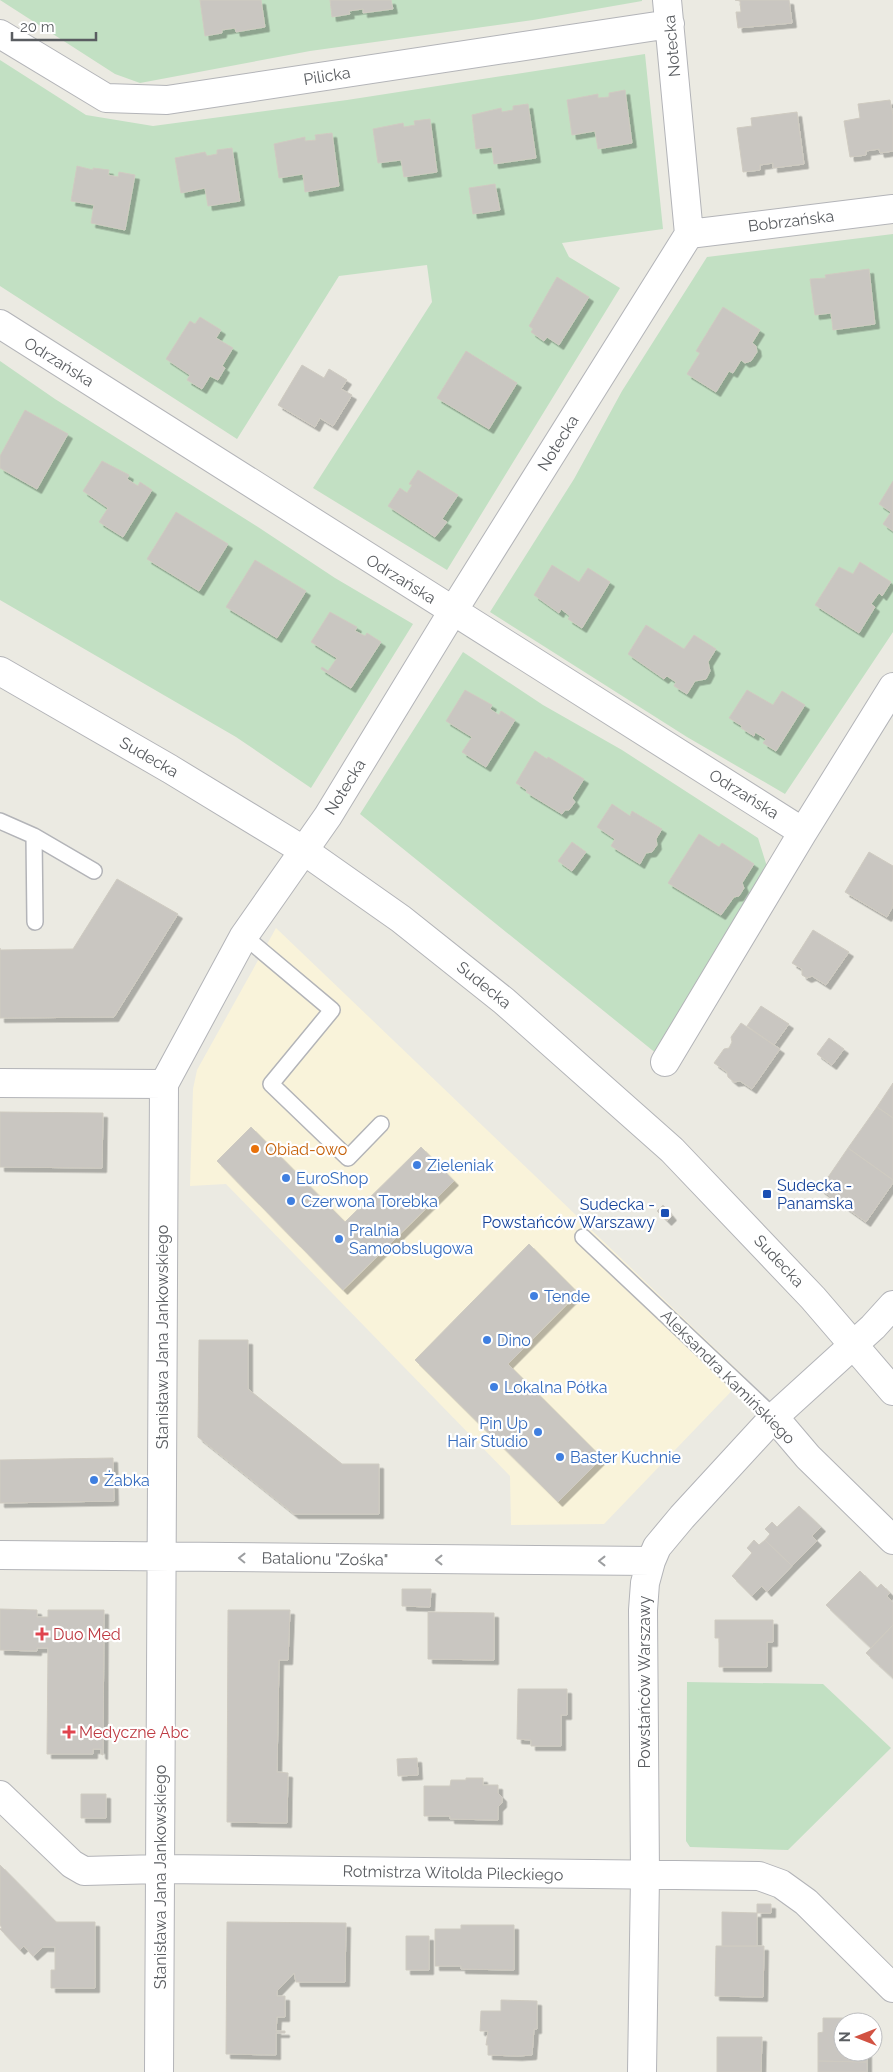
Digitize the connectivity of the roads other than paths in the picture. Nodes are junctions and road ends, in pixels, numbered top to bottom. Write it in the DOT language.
graph roads {
  1 [pos="668,12"];
  2 [pos="0,34"];
  3 [pos="893,209"];
  4 [pos="689,234"];
  5 [pos="0,324"];
  6 [pos="452,611"];
  7 [pos="0,671"];
  8 [pos="893,686"];
  9 [pos="0,821"];
  10 [pos="803,832"];
  11 [pos="34,836"];
  12 [pos="303,850"];
  13 [pos="94,872"];
  14 [pos="35,922"];
  15 [pos="244,936"];
  16 [pos="665,1062"];
  17 [pos="0,1083"];
  18 [pos="164,1084"];
  19 [pos="381,1124"];
  20 [pos="583,1237"];
  21 [pos="893,1305"];
  22 [pos="853,1344"];
  23 [pos="893,1391"];
  24 [pos="774,1418"];
  25 [pos="893,1540"];
  26 [pos="0,1555"];
  27 [pos="160,1557"];
  28 [pos="651,1561"];
  29 [pos="0,1795"];
  30 [pos="160,1869"];
  31 [pos="645,1876"];
  32 [pos="893,1988"];
  33 [pos="159,2072"];
  34 [pos="642,2072"];
  1 -- 2 [label="street, Pilicka"];
  1 -- 4 [label="street, Notecka"];
  3 -- 4 [label="street, Bobrzańska"];
  4 -- 6 [label="street, Notecka"];
  5 -- 6 [label="street, Odrzańska"];
  6 -- 10 [label="street, Odrzańska"];
  6 -- 12 [label="street, Notecka"];
  7 -- 12 [label="street, Sudecka"];
  8 -- 10 [label="street"];
  9 -- 11 [label="lane"];
  10 -- 16 [label="street"];
  11 -- 13 [label="lane"];
  11 -- 14 [label="lane"];
  12 -- 15 [label="street, Stanisława Jana Jankowskiego"];
  12 -- 22 [label="street, Sudecka"];
  15 -- 18 [label="street, Stanisława Jana Jankowskiego"];
  15 -- 19 [label="lane"];
  17 -- 18 [label="street"];
  18 -- 27 [label="street, Stanisława Jana Jankowskiego"];
  20 -- 24 [label="lane, Aleksandra Kamińskiego"];
  21 -- 22 [label="street, Powstańców Warszawy"];
  22 -- 23 [label="street, Sudecka"];
  22 -- 24 [label="street, Powstańców Warszawy"];
  24 -- 25 [label="street, Aleksandra Kamińskiego"];
  24 -- 28 [label="street, Powstańców Warszawy"];
  26 -- 27 [label="street, Batalionu \"Zośka\""];
  28 -- 27 [label="street, Batalionu \"Zośka\", one-way"];
  27 -- 30 [label="street, Stanisława Jana Jankowskiego"];
  28 -- 31 [label="street, Powstańców Warszawy"];
  29 -- 30 [label="street, Rotmistrza Witolda Pileckiego"];
  30 -- 31 [label="street, Rotmistrza Witolda Pileckiego"];
  30 -- 33 [label="street, Stanisława Jana Jankowskiego"];
  31 -- 32 [label="street, Rotmistrza Witolda Pileckiego"];
  31 -- 34 [label="street, Powstańców Warszawy"];
}
